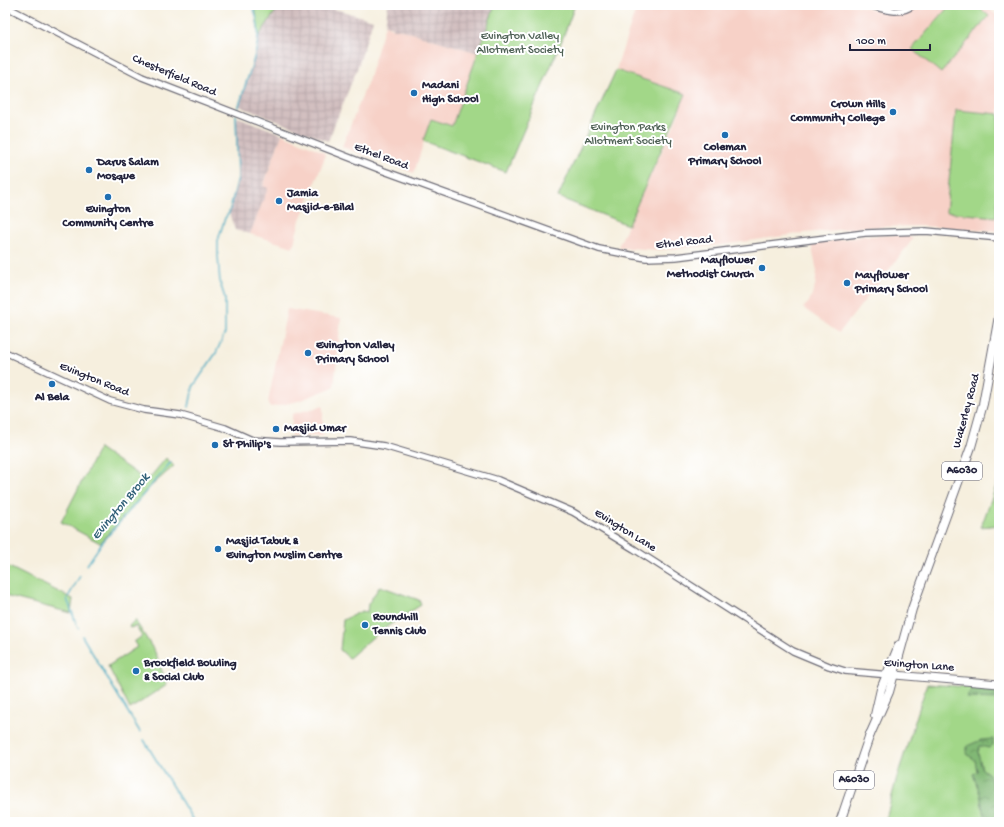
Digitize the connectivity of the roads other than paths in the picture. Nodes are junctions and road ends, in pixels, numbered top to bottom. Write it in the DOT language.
graph roads {
  1 [pos="869,5"];
  2 [pos="913,5"];
  3 [pos="5,6"];
  4 [pos="340,153"];
  5 [pos="999,238"];
  6 [pos="999,316"];
  7 [pos="5,352"];
  8 [pos="225,428"];
  9 [pos="891,675"];
  10 [pos="999,684"];
  11 [pos="840,822"];
  1 -- 2 [label="street"];
  3 -- 4 [label="street, Chesterfield Road"];
  4 -- 5 [label="street, Ethel Road"];
  6 -- 9 [label="highway, Wakerley Road / A6030"];
  7 -- 8 [label="street, Evington Road"];
  8 -- 9 [label="street, Evington Lane"];
  9 -- 10 [label="main road, Evington Lane"];
  9 -- 11 [label="highway, A6030"];
}
